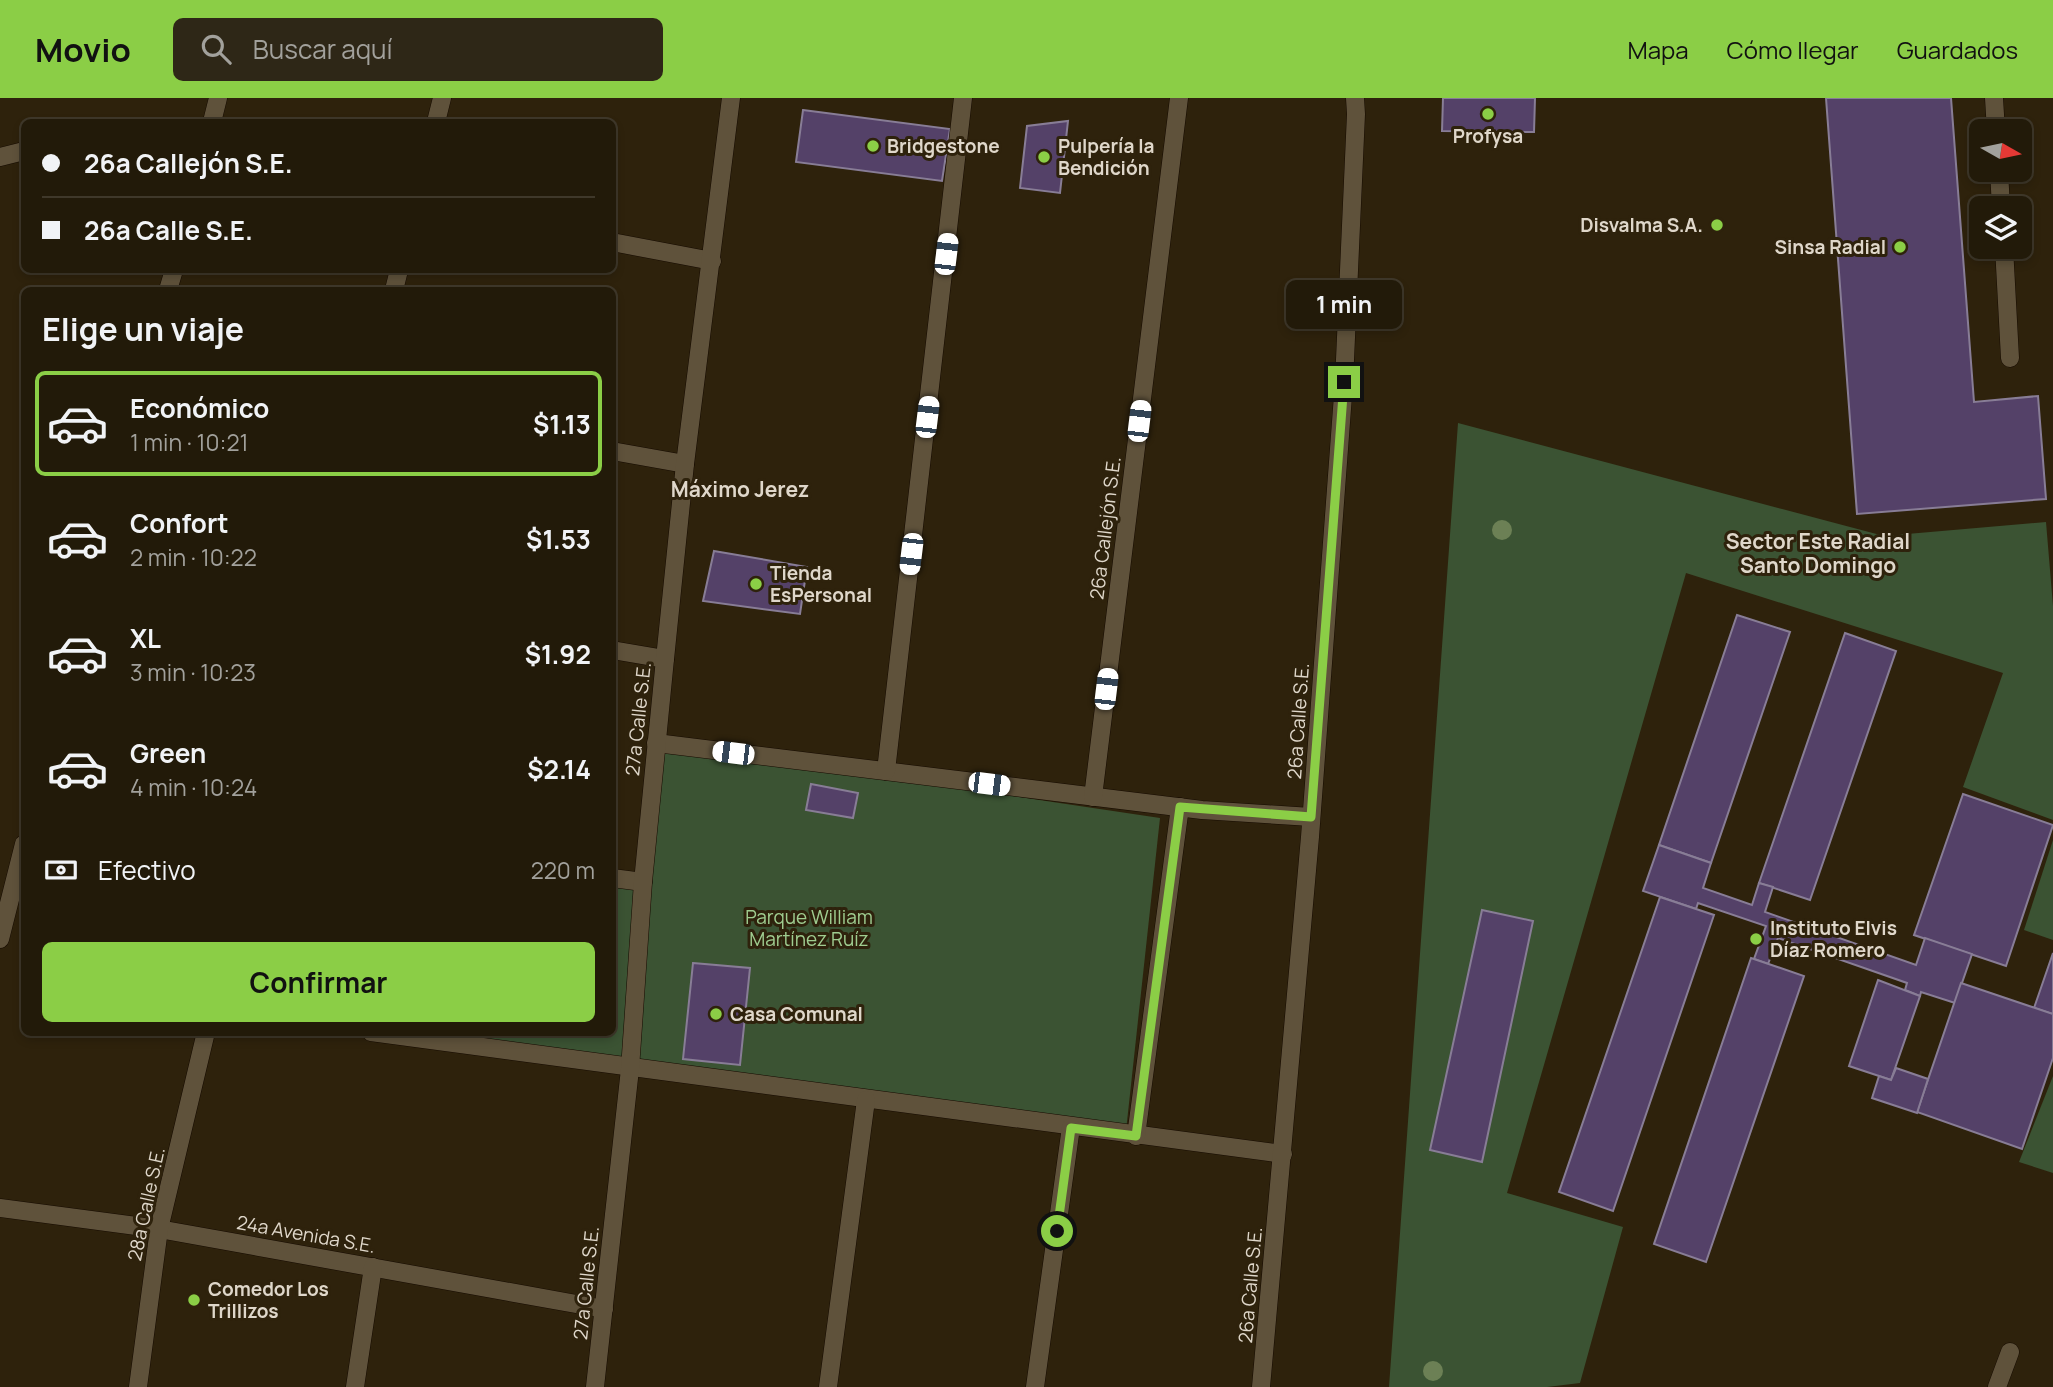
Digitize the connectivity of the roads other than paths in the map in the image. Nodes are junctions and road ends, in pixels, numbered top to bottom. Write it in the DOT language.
graph roads {
  1 [pos="218,98"];
  2 [pos="442,98"];
  3 [pos="731,98"];
  4 [pos="963,98"];
  5 [pos="1179,98"];
  6 [pos="1354,98"];
  7 [pos="1994,98"];
  8 [pos="213,119"];
  9 [pos="437,119"];
  10 [pos="1995,119"];
  11 [pos="21,152"];
  12 [pos="0,156"];
  13 [pos="616,243"];
  14 [pos="2005,259"];
  15 [pos="712,261"];
  16 [pos="2010,358"];
  17 [pos="616,452"];
  18 [pos="685,464"];
  19 [pos="616,651"];
  20 [pos="665,659"];
  21 [pos="656,743"];
  22 [pos="887,771"];
  23 [pos="1093,797"];
  24 [pos="1180,807"];
  25 [pos="1311,817"];
  26 [pos="21,856"];
  27 [pos="616,879"];
  28 [pos="643,882"];
  29 [pos="0,939"];
  30 [pos="205,1036"];
  31 [pos="399,1036"];
  32 [pos="630,1069"];
  33 [pos="866,1100"];
  34 [pos="1071,1128"];
  35 [pos="1136,1136"];
  36 [pos="1283,1154"];
  37 [pos="0,1208"];
  38 [pos="159,1229"];
  39 [pos="373,1267"];
  40 [pos="604,1310"];
  41 [pos="2010,1352"];
  42 [pos="138,1387"];
  43 [pos="355,1387"];
  44 [pos="595,1387"];
  45 [pos="828,1387"];
  46 [pos="1035,1387"];
  47 [pos="1261,1387"];
  48 [pos="1997,1387"];
  1 -- 8 [label="street"];
  2 -- 9 [label="street"];
  3 -- 15 [label="street, 27a Calle S.E."];
  4 -- 22 [label="street"];
  5 -- 23 [label="street, 26a Callejón S.E."];
  6 -- 25 [label="street, 26a Calle S.E."];
  7 -- 10 [label="street"];
  11 -- 12 [label="street"];
  13 -- 15 [label="street"];
  14 -- 16 [label="street"];
  15 -- 18 [label="street, 27a Calle S.E."];
  17 -- 18 [label="street"];
  18 -- 20 [label="street, 27a Calle S.E."];
  19 -- 20 [label="street"];
  20 -- 21 [label="street, 27a Calle S.E."];
  21 -- 22 [label="street"];
  21 -- 28 [label="street, 27a Calle S.E."];
  22 -- 23 [label="street"];
  23 -- 24 [label="street"];
  24 -- 25 [label="street"];
  24 -- 35 [label="street"];
  25 -- 36 [label="street, 26a Calle S.E."];
  26 -- 29 [label="street"];
  27 -- 28 [label="street"];
  28 -- 32 [label="street, 27a Calle S.E."];
  30 -- 38 [label="street, 28a Calle S.E."];
  31 -- 32 [label="street"];
  32 -- 33 [label="street"];
  32 -- 40 [label="street, 27a Calle S.E."];
  33 -- 34 [label="street"];
  33 -- 45 [label="street"];
  34 -- 35 [label="street"];
  34 -- 46 [label="street"];
  35 -- 36 [label="street"];
  36 -- 47 [label="street, 26a Calle S.E."];
  37 -- 38 [label="street, 24a Avenida S.E."];
  38 -- 39 [label="street, 24a Avenida S.E."];
  38 -- 42 [label="street, 28a Calle S.E."];
  39 -- 40 [label="street, 24a Avenida S.E."];
  39 -- 43 [label="street"];
  40 -- 44 [label="street, 27a Calle S.E."];
  41 -- 48 [label="street"];
}
